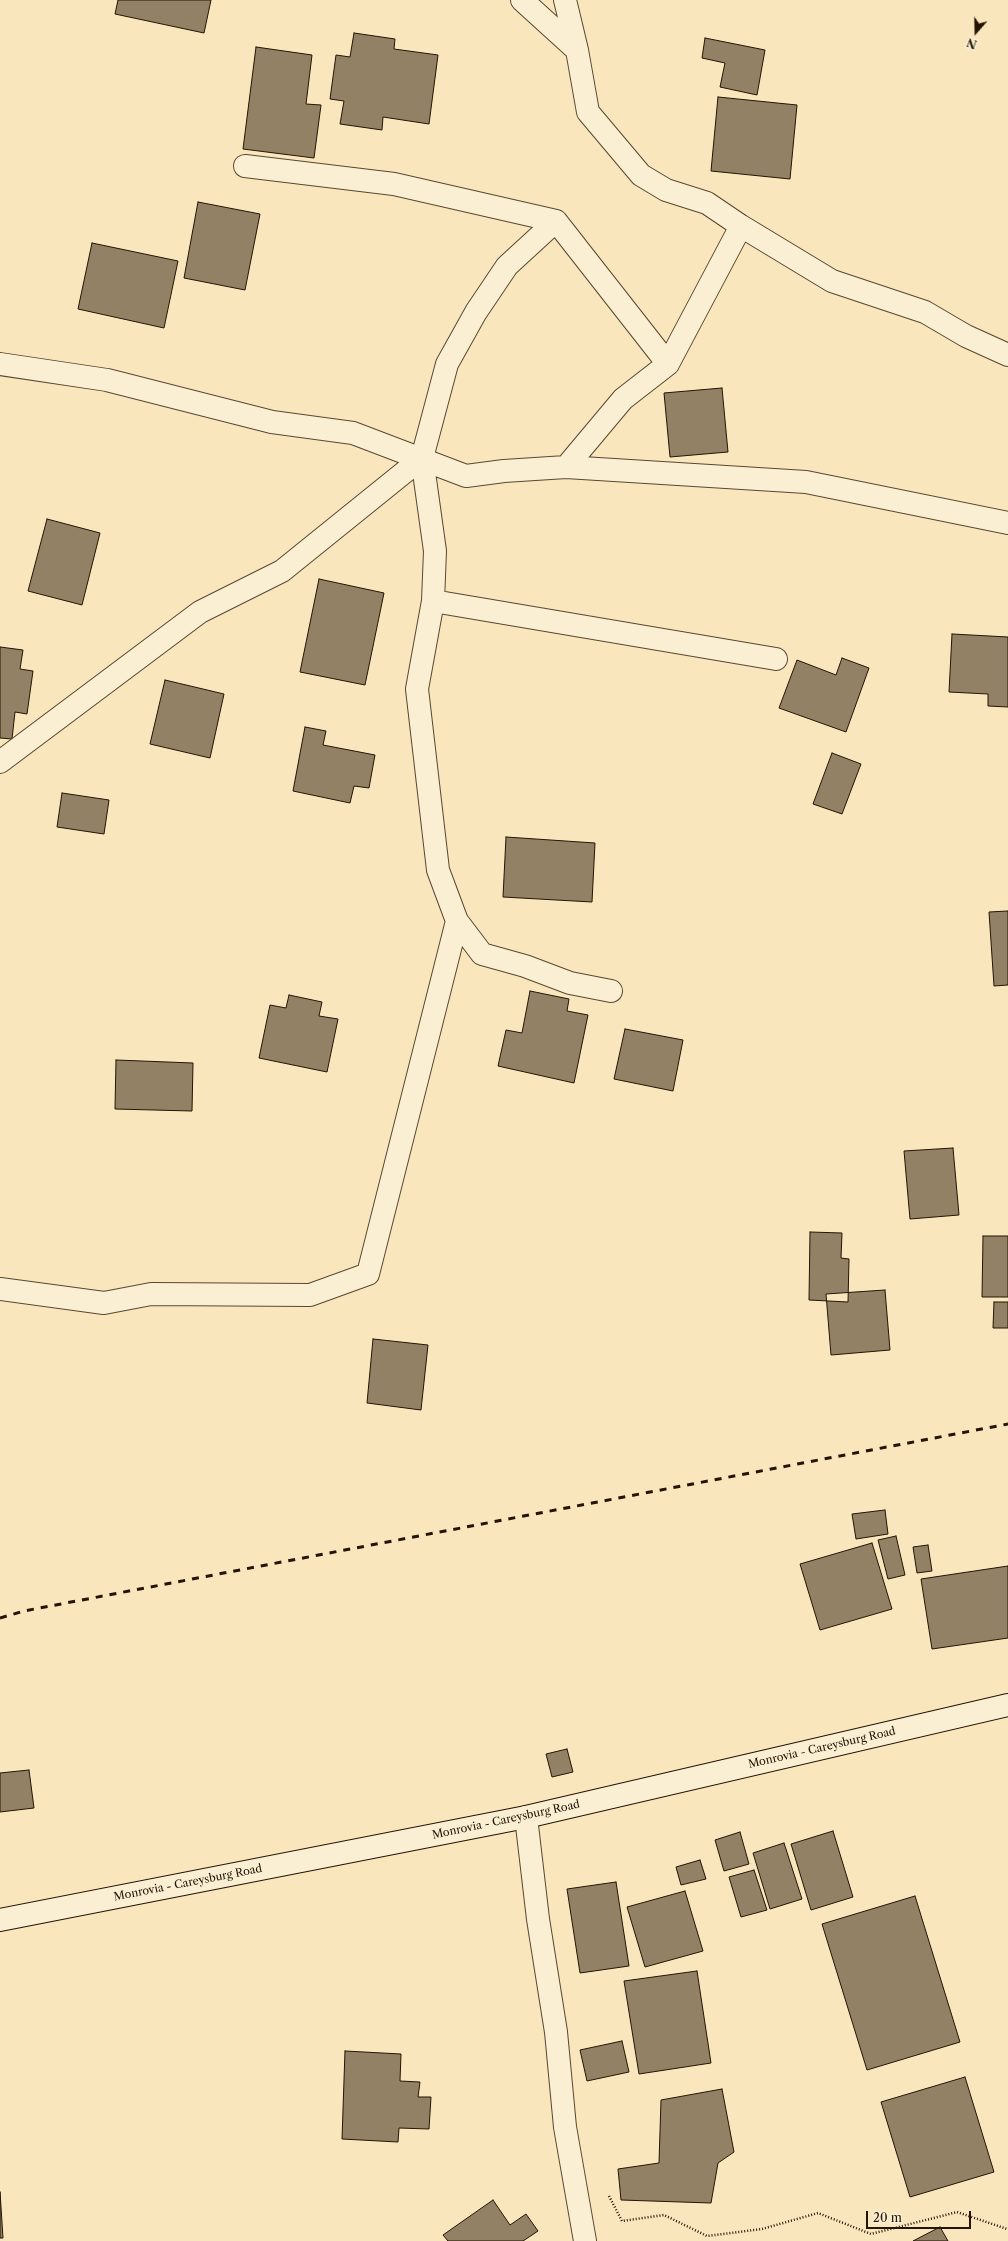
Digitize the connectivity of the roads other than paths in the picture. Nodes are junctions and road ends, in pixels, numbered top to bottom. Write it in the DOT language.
graph roads {
  1 [pos="522,0"];
  2 [pos="565,0"];
  3 [pos="577,50"];
  4 [pos="245,166"];
  5 [pos="556,222"];
  6 [pos="740,226"];
  7 [pos="1008,355"];
  8 [pos="0,364"];
  9 [pos="668,364"];
  10 [pos="422,458"];
  11 [pos="566,467"];
  12 [pos="1008,523"];
  13 [pos="433,601"];
  14 [pos="776,659"];
  15 [pos="0,762"];
  16 [pos="457,921"];
  17 [pos="611,991"];
  18 [pos="0,1289"];
  19 [pos="1008,1705"];
  20 [pos="526,1817"];
  21 [pos="0,1920"];
  22 [pos="585,2241"];
  1 -- 3 [label="street"];
  2 -- 3 [label="street"];
  3 -- 6 [label="street"];
  4 -- 5 [label="street"];
  5 -- 9 [label="street"];
  5 -- 10 [label="street"];
  6 -- 7 [label="street"];
  6 -- 9 [label="street"];
  8 -- 10 [label="street"];
  9 -- 11 [label="street"];
  10 -- 11 [label="street"];
  10 -- 13 [label="street"];
  10 -- 15 [label="street"];
  11 -- 12 [label="street"];
  13 -- 14 [label="street"];
  13 -- 16 [label="street"];
  16 -- 17 [label="street"];
  16 -- 18 [label="street"];
  19 -- 20 [label="street, Monrovia - Careysburg Road"];
  20 -- 21 [label="street, Monrovia - Careysburg Road"];
  20 -- 22 [label="street"];
}
